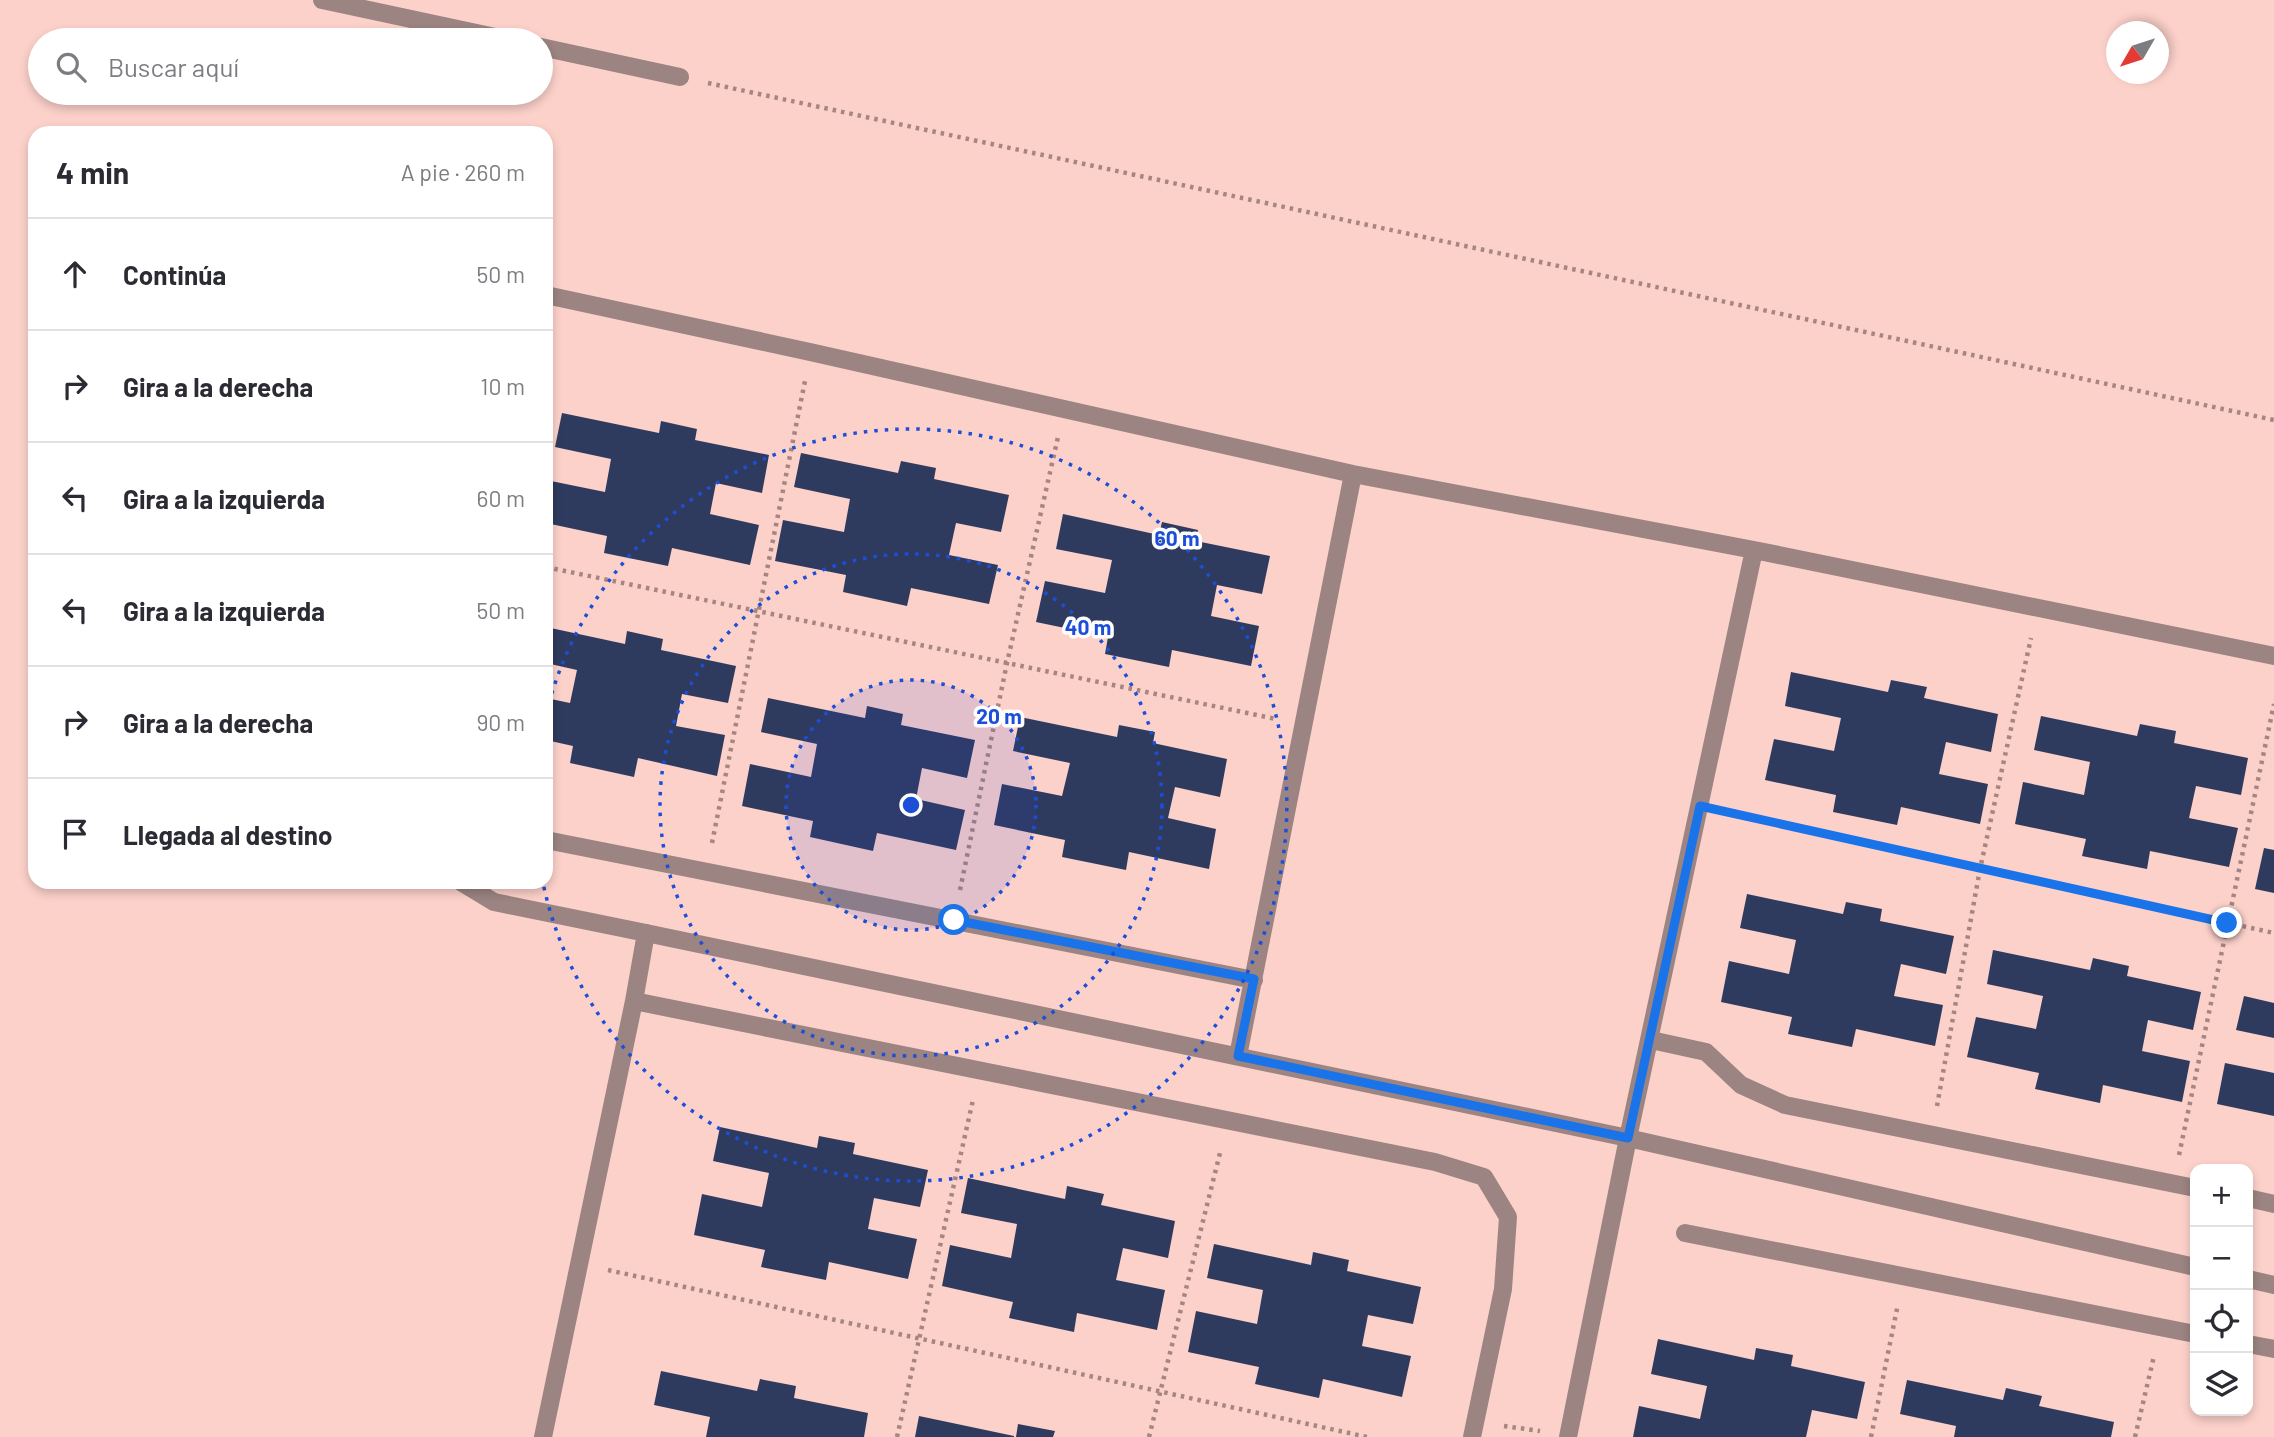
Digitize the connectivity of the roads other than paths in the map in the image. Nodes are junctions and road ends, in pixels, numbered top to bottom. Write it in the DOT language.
graph roads {
  1 [pos="322,0"];
  2 [pos="453,28"];
  3 [pos="553,50"];
  4 [pos="680,77"];
  5 [pos="553,297"];
  6 [pos="1353,474"];
  7 [pos="1754,550"];
  8 [pos="2274,656"];
  9 [pos="553,841"];
  10 [pos="473,889"];
  11 [pos="646,933"];
  12 [pos="1254,979"];
  13 [pos="634,1001"];
  14 [pos="1651,1040"];
  15 [pos="1238,1056"];
  16 [pos="1628,1138"];
  17 [pos="2190,1187"];
  18 [pos="2253,1199"];
  19 [pos="2274,1204"];
  20 [pos="1685,1233"];
  21 [pos="2190,1266"];
  22 [pos="2253,1280"];
  23 [pos="2274,1285"];
  24 [pos="2190,1333"];
  25 [pos="2253,1345"];
  26 [pos="2274,1349"];
  27 [pos="1474,1430"];
  28 [pos="1568,1436"];
  29 [pos="543,1437"];
  1 -- 2 [label="street"];
  3 -- 4 [label="street"];
  5 -- 6 [label="street"];
  6 -- 7 [label="street"];
  6 -- 12 [label="street"];
  7 -- 8 [label="street"];
  7 -- 14 [label="street"];
  9 -- 12 [label="street"];
  10 -- 11 [label="street"];
  11 -- 13 [label="street"];
  11 -- 15 [label="street"];
  12 -- 15 [label="street"];
  13 -- 27 [label="street"];
  13 -- 29 [label="street"];
  14 -- 16 [label="street"];
  14 -- 17 [label="street"];
  15 -- 16 [label="street"];
  16 -- 21 [label="street"];
  16 -- 28 [label="street"];
  18 -- 19 [label="street"];
  20 -- 24 [label="street"];
  22 -- 23 [label="street"];
  25 -- 26 [label="street"];
}
